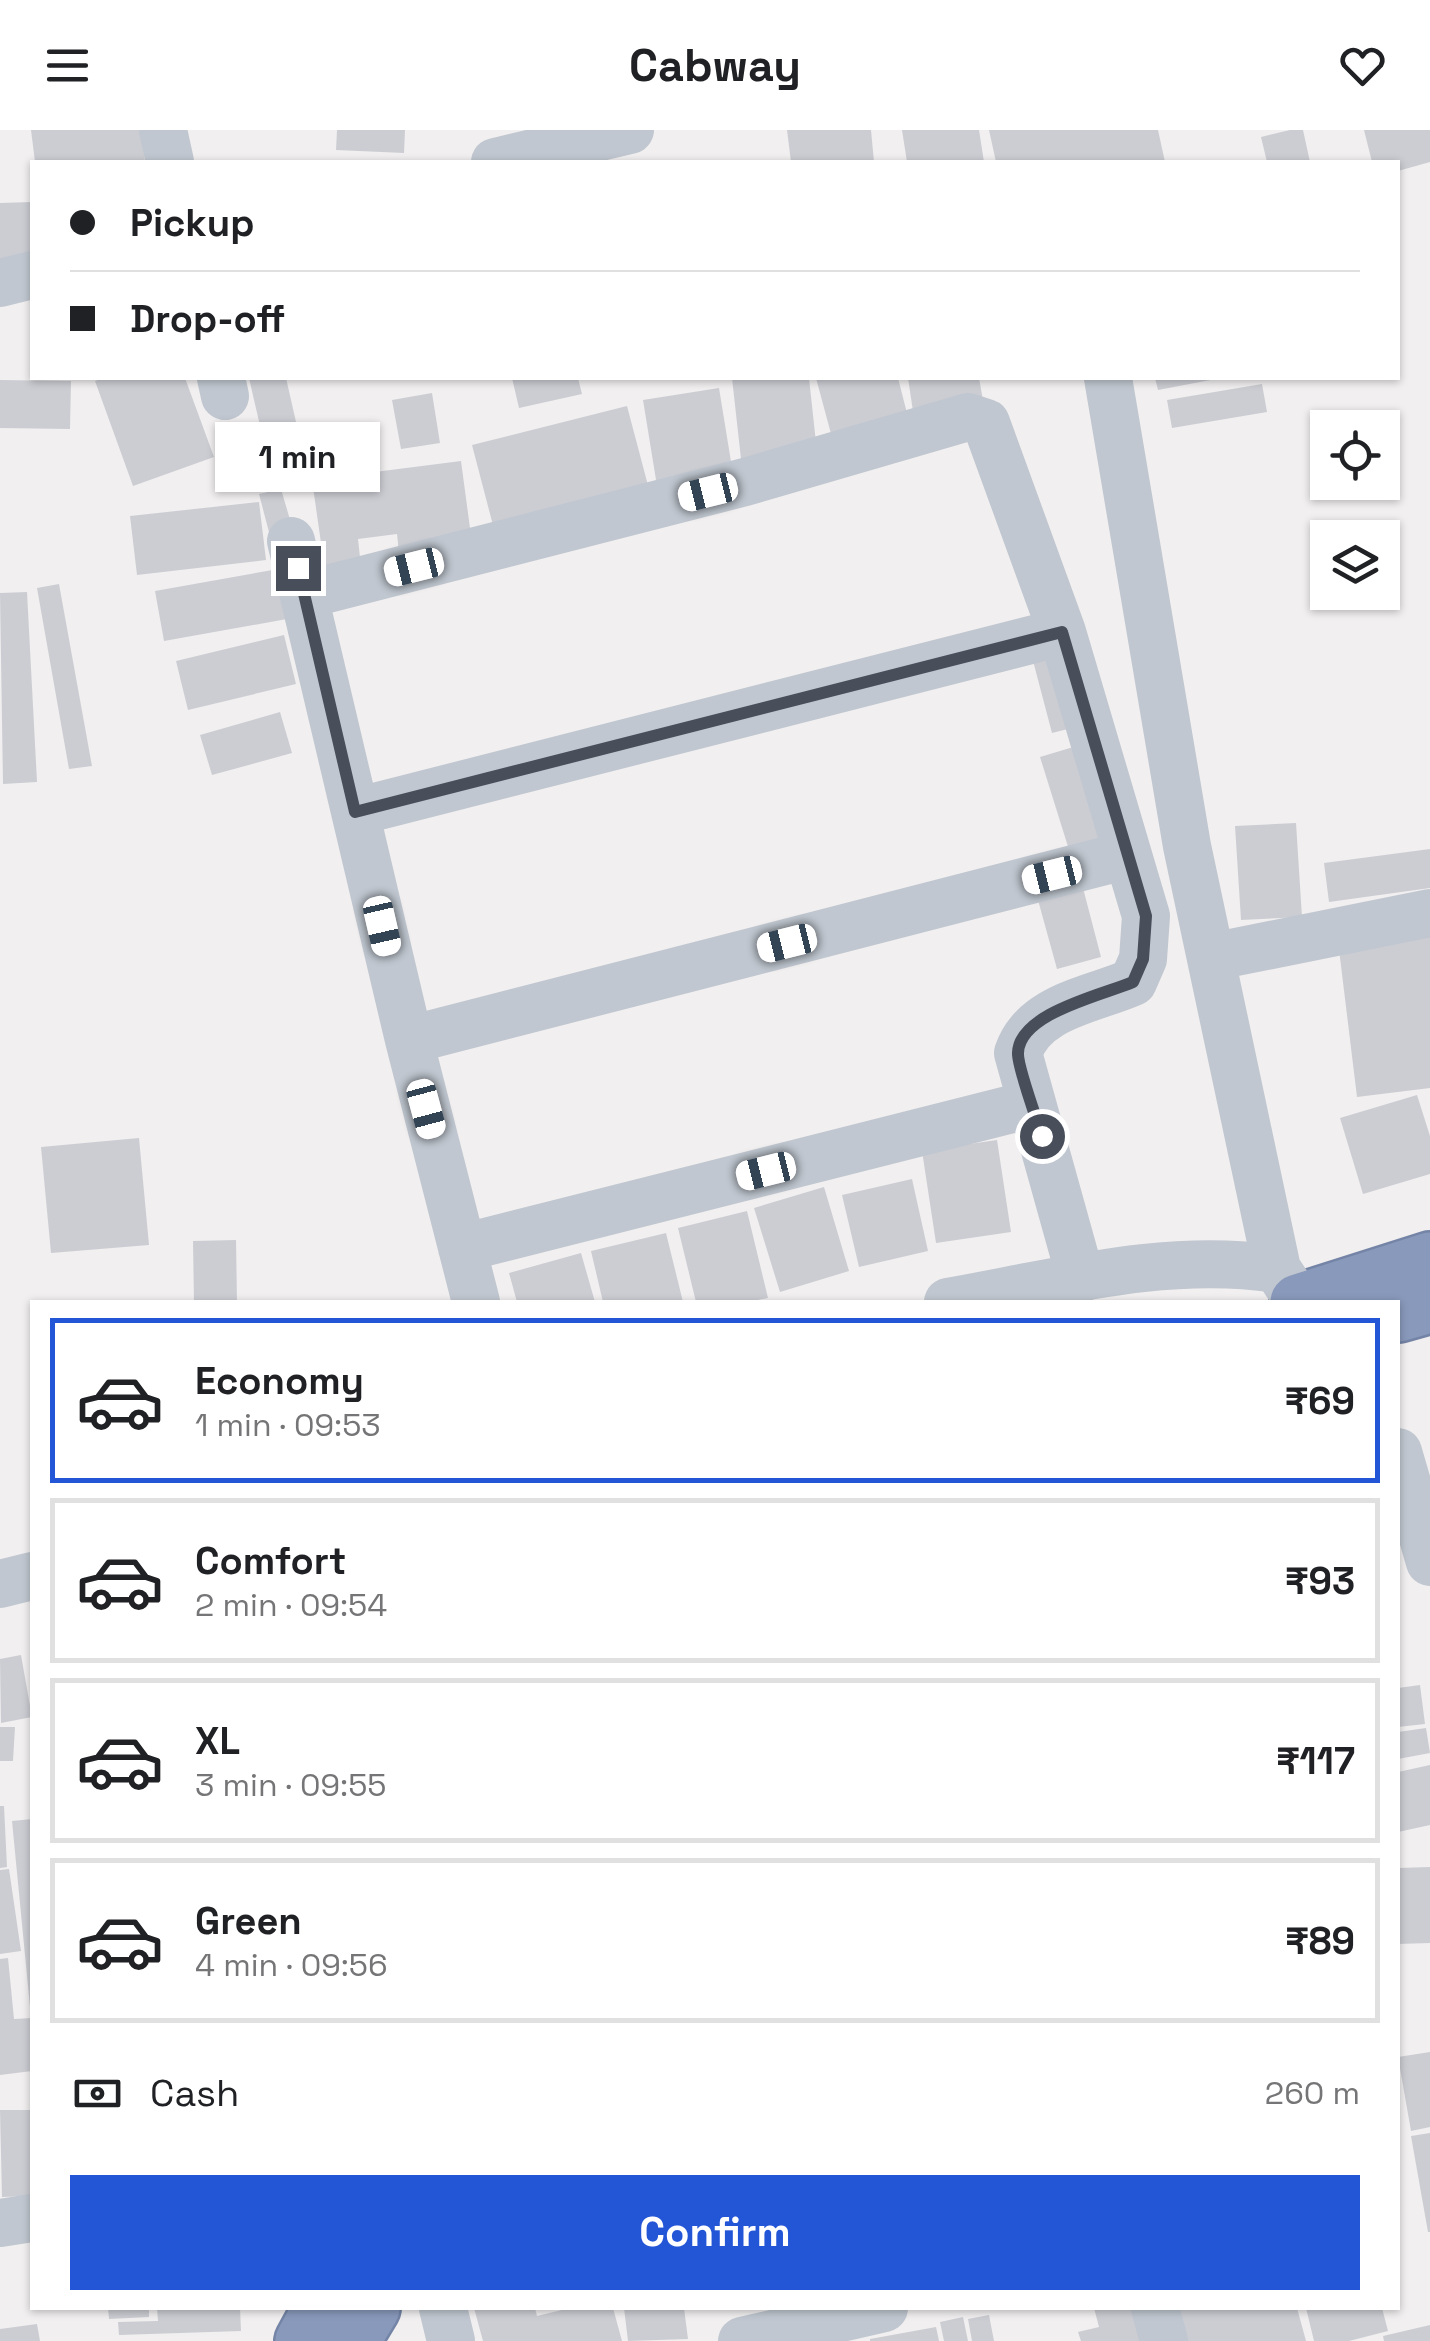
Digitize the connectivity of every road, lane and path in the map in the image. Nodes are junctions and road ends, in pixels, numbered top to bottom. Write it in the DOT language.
graph roads {
  1 [pos="162,130"];
  2 [pos="475,130"];
  3 [pos="630,130"];
  4 [pos="170,160"];
  5 [pos="482,160"];
  6 [pos="503,160"];
  7 [pos="30,276"];
  8 [pos="0,283"];
  9 [pos="1108,380"];
  10 [pos="291,541"];
  11 [pos="304,595"];
  12 [pos="1062,632"];
  13 [pos="355,812"];
  14 [pos="1128,855"];
  15 [pos="1430,913"];
  16 [pos="1211,957"];
  17 [pos="408,1040"];
  18 [pos="1032,1104"];
  19 [pos="462,1248"];
  20 [pos="1430,1260"];
  21 [pos="1081,1279"];
  22 [pos="1312,1294"];
  23 [pos="475,1300"];
  24 [pos="960,1300"];
  25 [pos="1430,1305"];
  26 [pos="1400,1313"];
  27 [pos="1400,1459"];
  28 [pos="1430,1562"];
  29 [pos="30,1576"];
  30 [pos="0,1584"];
  31 [pos="30,2218"];
  32 [pos="0,2222"];
  33 [pos="320,2310"];
  34 [pos="371,2310"];
  35 [pos="443,2310"];
  36 [pos="875,2310"];
  37 [pos="1156,2310"];
  38 [pos="303,2341"];
  39 [pos="352,2341"];
  40 [pos="451,2341"];
  41 [pos="742,2341"];
  42 [pos="1164,2341"];
  1 -- 4 [label="street"];
  2 -- 5 [label="street"];
  3 -- 6 [label="street"];
  7 -- 8 [label="street"];
  9 -- 16 [label="street"];
  10 -- 11 [label="street"];
  11 -- 12 [label="street"];
  11 -- 13 [label="street"];
  12 -- 13 [label="street"];
  12 -- 14 [label="street"];
  13 -- 17 [label="street"];
  14 -- 17 [label="street"];
  14 -- 18 [label="street"];
  15 -- 16 [label="street"];
  16 -- 22 [label="street"];
  17 -- 19 [label="street"];
  18 -- 19 [label="street"];
  18 -- 21 [label="street"];
  19 -- 23 [label="street"];
  20 -- 22 [label="highway"];
  21 -- 22 [label="street"];
  21 -- 24 [label="street"];
  25 -- 26 [label="highway"];
  27 -- 28 [label="street"];
  29 -- 30 [label="street"];
  31 -- 32 [label="street"];
  33 -- 38 [label="highway"];
  34 -- 39 [label="highway"];
  35 -- 40 [label="street"];
  36 -- 41 [label="street"];
  37 -- 42 [label="street"];
}
